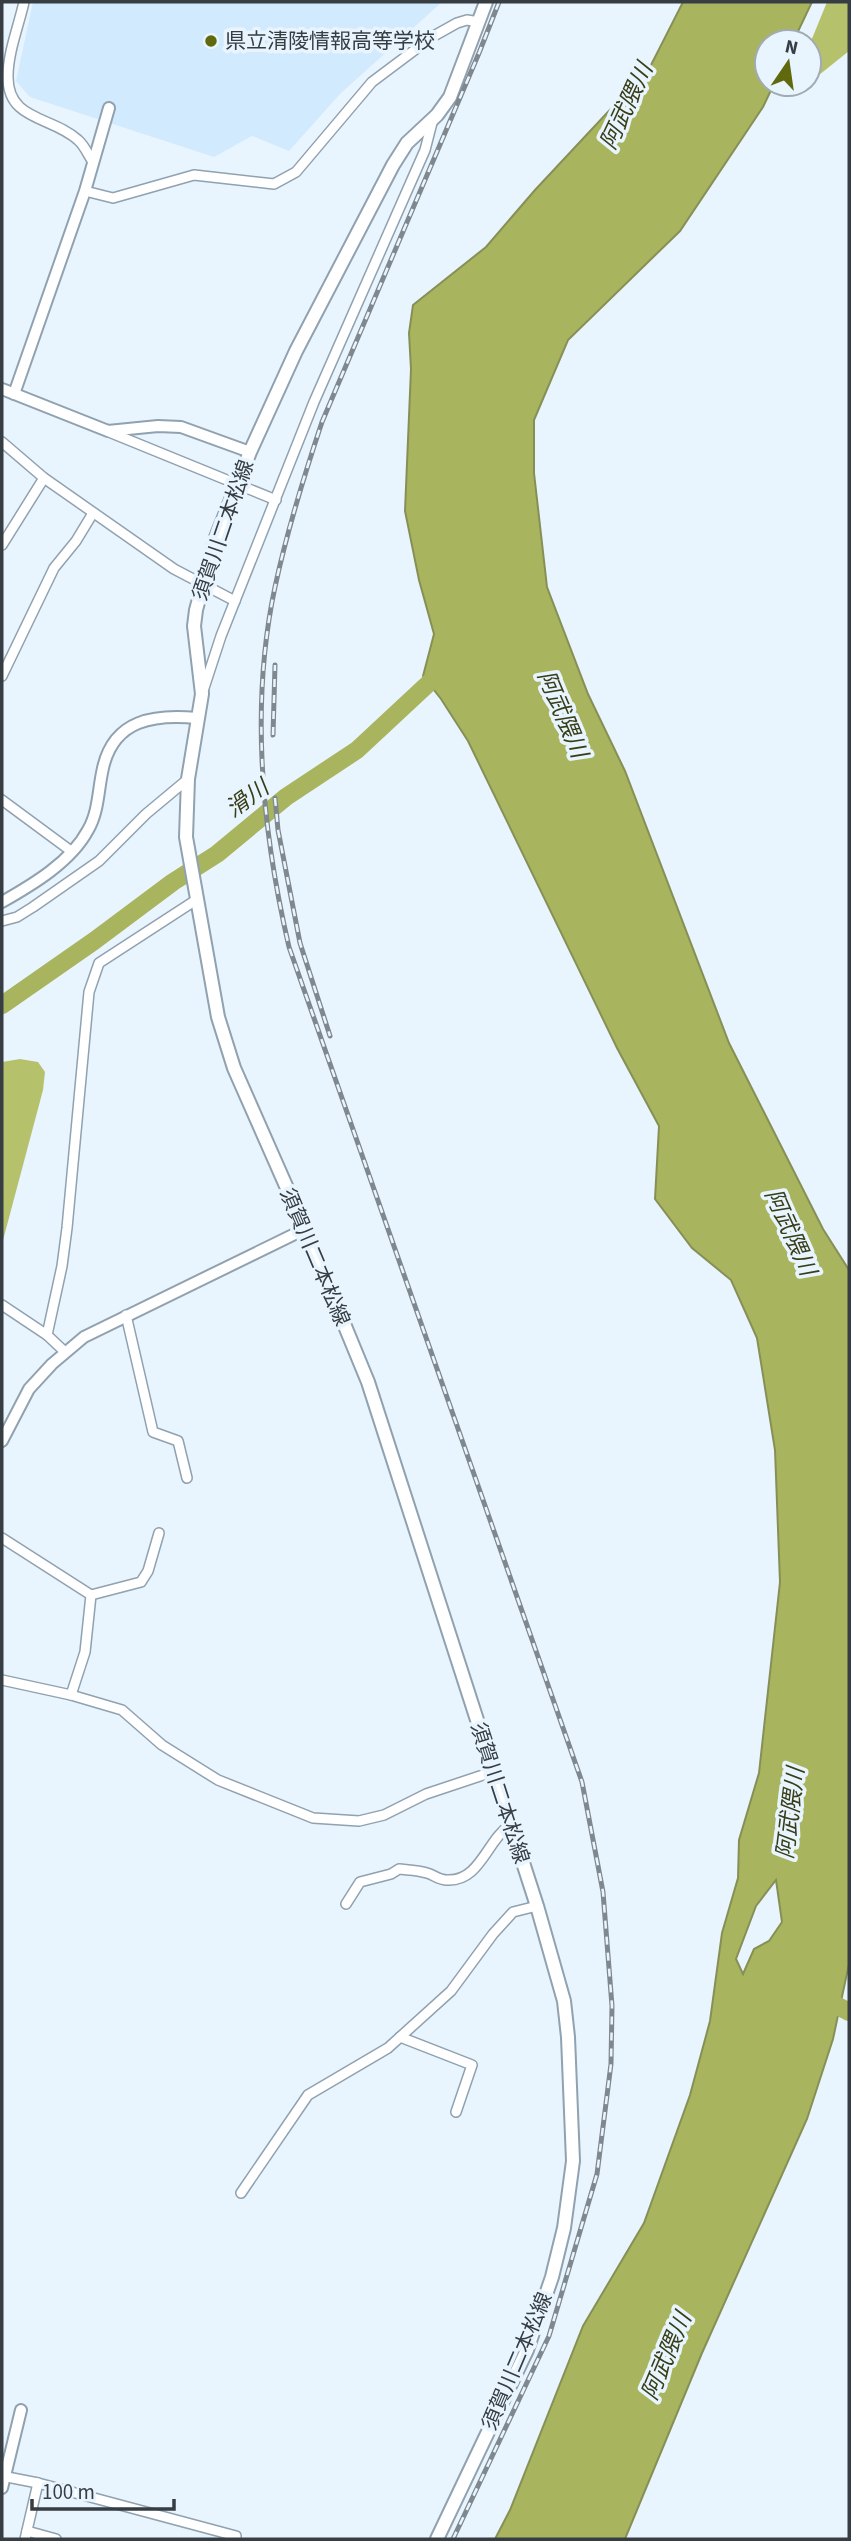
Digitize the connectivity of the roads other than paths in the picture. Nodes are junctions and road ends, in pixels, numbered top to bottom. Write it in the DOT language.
graph roads {
  1 [pos="24,2"];
  2 [pos="486,2"];
  3 [pos="479,22"];
  4 [pos="108,108"];
  5 [pos="433,119"];
  6 [pos="93,162"];
  7 [pos="85,191"];
  8 [pos="2,389"];
  9 [pos="14,394"];
  10 [pos="108,432"];
  11 [pos="2,442"];
  12 [pos="250,452"];
  13 [pos="44,478"];
  14 [pos="237,484"];
  15 [pos="276,500"];
  16 [pos="93,513"];
  17 [pos="2,545"];
  18 [pos="203,583"];
  19 [pos="235,601"];
  20 [pos="2,676"];
  21 [pos="202,694"];
  22 [pos="197,718"];
  23 [pos="188,779"];
  24 [pos="2,800"];
  25 [pos="71,851"];
  26 [pos="195,897"];
  27 [pos="2,902"];
  28 [pos="2,921"];
  29 [pos="304,1229"];
  30 [pos="2,1305"];
  31 [pos="127,1315"];
  32 [pos="47,1335"];
  33 [pos="65,1352"];
  34 [pos="2,1441"];
  35 [pos="187,1478"];
  36 [pos="159,1533"];
  37 [pos="2,1538"];
  38 [pos="91,1595"];
  39 [pos="2,1680"];
  40 [pos="71,1695"];
  41 [pos="492,1772"];
  42 [pos="510,1825"];
  43 [pos="346,1904"];
  44 [pos="537,1906"];
  45 [pos="400,2037"];
  46 [pos="456,2112"];
  47 [pos="241,2193"];
  48 [pos="21,2410"];
  49 [pos="3,2480"];
  50 [pos="38,2483"];
  51 [pos="25,2535"];
  52 [pos="57,2539"];
  53 [pos="236,2539"];
  54 [pos="436,2539"];
  1 -- 6 [label="street"];
  2 -- 3 [label="main road, 須賀川二本松線"];
  3 -- 5 [label="main road, 須賀川二本松線"];
  3 -- 7 [label="street"];
  4 -- 6 [label="street"];
  5 -- 12 [label="main road, 須賀川二本松線"];
  5 -- 15 [label="street"];
  6 -- 7 [label="street"];
  7 -- 9 [label="street"];
  8 -- 9 [label="street"];
  9 -- 10 [label="street"];
  10 -- 12 [label="street"];
  10 -- 14 [label="street"];
  11 -- 13 [label="street"];
  12 -- 14 [label="main road, 須賀川二本松線"];
  13 -- 16 [label="street"];
  13 -- 17 [label="street"];
  14 -- 15 [label="street"];
  14 -- 18 [label="main road, 須賀川二本松線"];
  15 -- 19 [label="street"];
  16 -- 18 [label="street"];
  16 -- 20 [label="street"];
  18 -- 19 [label="street"];
  18 -- 21 [label="main road, 須賀川二本松線"];
  19 -- 21 [label="street"];
  21 -- 22 [label="main road, 須賀川二本松線"];
  22 -- 23 [label="main road, 須賀川二本松線"];
  22 -- 25 [label="street"];
  23 -- 26 [label="main road, 須賀川二本松線"];
  23 -- 28 [label="street"];
  24 -- 25 [label="street"];
  25 -- 27 [label="street"];
  26 -- 29 [label="main road, 須賀川二本松線"];
  26 -- 32 [label="street"];
  29 -- 31 [label="street"];
  29 -- 41 [label="main road, 須賀川二本松線"];
  30 -- 32 [label="street"];
  31 -- 33 [label="street"];
  31 -- 35 [label="street"];
  32 -- 33 [label="street"];
  33 -- 34 [label="street"];
  36 -- 38 [label="street"];
  37 -- 38 [label="street"];
  38 -- 40 [label="street"];
  39 -- 40 [label="street"];
  40 -- 41 [label="street"];
  41 -- 42 [label="main road, 須賀川二本松線"];
  42 -- 43 [label="street"];
  42 -- 44 [label="main road, 須賀川二本松線"];
  44 -- 45 [label="street"];
  44 -- 54 [label="main road, 須賀川二本松線"];
  45 -- 46 [label="street"];
  45 -- 47 [label="street"];
  48 -- 49 [label="street"];
  49 -- 50 [label="street"];
  50 -- 51 [label="street"];
  50 -- 53 [label="street"];
  51 -- 52 [label="street"];
}
